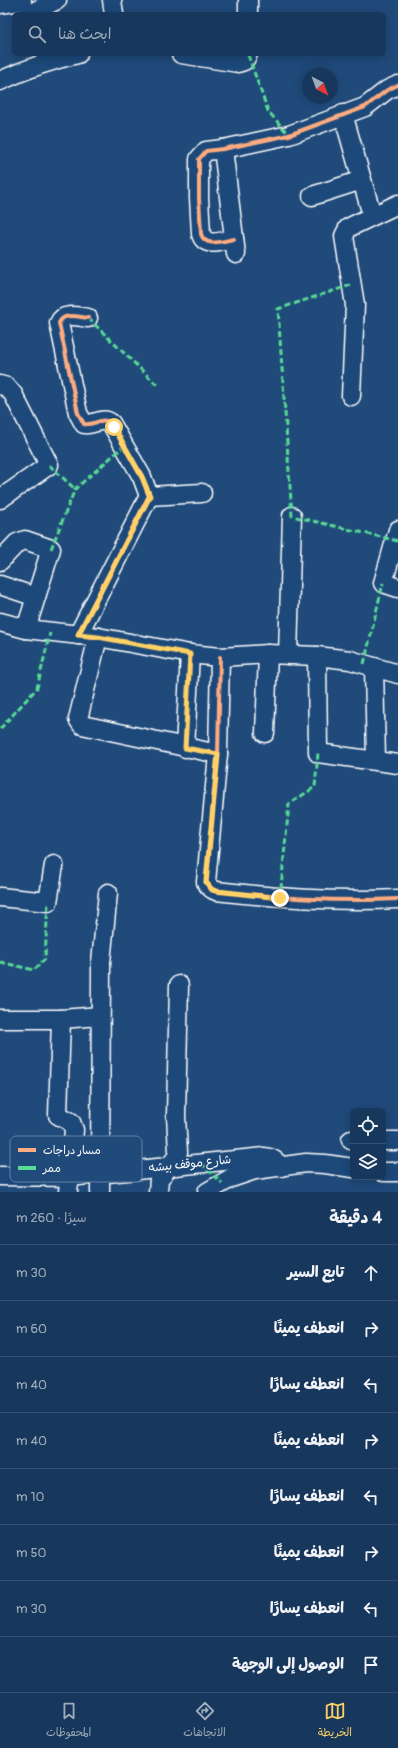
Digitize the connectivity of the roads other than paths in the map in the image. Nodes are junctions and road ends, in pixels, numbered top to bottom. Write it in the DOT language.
graph roads {
  1 [pos="57,0"];
  2 [pos="112,0"];
  3 [pos="248,0"];
  4 [pos="0,4"];
  5 [pos="24,7"];
  6 [pos="114,12"];
  7 [pos="248,12"];
  8 [pos="63,56"];
  9 [pos="194,56"];
  10 [pos="247,56"];
  11 [pos="27,61"];
  12 [pos="0,81"];
  13 [pos="398,85"];
  14 [pos="343,114"];
  15 [pos="223,149"];
  16 [pos="362,180"];
  17 [pos="312,196"];
  18 [pos="398,204"];
  19 [pos="372,215"];
  20 [pos="88,318"];
  21 [pos="0,385"];
  22 [pos="351,396"];
  23 [pos="202,493"];
  24 [pos="150,496"];
  25 [pos="0,499"];
  26 [pos="292,516"];
  27 [pos="398,530"];
  28 [pos="0,560"];
  29 [pos="0,586"];
  30 [pos="398,588"];
  31 [pos="36,597"];
  32 [pos="0,622"];
  33 [pos="26,629"];
  34 [pos="78,635"];
  35 [pos="98,637"];
  36 [pos="190,654"];
  37 [pos="268,654"];
  38 [pos="288,655"];
  39 [pos="317,656"];
  40 [pos="220,657"];
  41 [pos="374,666"];
  42 [pos="398,674"];
  43 [pos="265,733"];
  44 [pos="185,748"];
  45 [pos="218,754"];
  46 [pos="376,760"];
  47 [pos="398,764"];
  48 [pos="54,865"];
  49 [pos="108,893"];
  50 [pos="0,897"];
  51 [pos="398,899"];
  52 [pos="179,986"];
  53 [pos="100,1016"];
  54 [pos="0,1019"];
  55 [pos="61,1019"];
  56 [pos="72,1136"];
  57 [pos="99,1136"];
  58 [pos="386,1141"];
  59 [pos="398,1141"];
  60 [pos="169,1166"];
  61 [pos="281,1167"];
  62 [pos="350,1168"];
  63 [pos="142,1169"];
  64 [pos="386,1172"];
  65 [pos="398,1172"];
  66 [pos="0,1176"];
  67 [pos="10,1177"];
  68 [pos="52,1182"];
  69 [pos="99,1182"];
  70 [pos="69,1184"];
  71 [pos="100,1192"];
  72 [pos="158,1192"];
  73 [pos="207,1192"];
  1 -- 5 [label="street"];
  2 -- 6 [label="street"];
  3 -- 7 [label="street"];
  4 -- 5 [label="street"];
  8 -- 11 [label="street"];
  9 -- 10 [label="street"];
  11 -- 12 [label="street"];
  13 -- 14 [label="street"];
  14 -- 15 [label="street"];
  14 -- 16 [label="street"];
  15 -- 15 [label="street"];
  16 -- 17 [label="street"];
  16 -- 19 [label="street"];
  18 -- 19 [label="street"];
  19 -- 22 [label="street"];
  20 -- 24 [label="street"];
  21 -- 25 [label="street"];
  23 -- 24 [label="street"];
  24 -- 34 [label="street"];
  26 -- 38 [label="street"];
  27 -- 30 [label="street"];
  28 -- 31 [label="street"];
  29 -- 31 [label="street"];
  31 -- 33 [label="street"];
  32 -- 33 [label="street"];
  33 -- 34 [label="street"];
  34 -- 35 [label="street"];
  35 -- 36 [label="street"];
  35 -- 44 [label="street"];
  36 -- 40 [label="street"];
  36 -- 44 [label="street"];
  37 -- 38 [label="street"];
  37 -- 40 [label="street"];
  37 -- 43 [label="street"];
  38 -- 39 [label="street"];
  39 -- 41 [label="street"];
  39 -- 46 [label="street"];
  40 -- 45 [label="street"];
  41 -- 42 [label="street"];
  41 -- 46 [label="street"];
  44 -- 45 [label="street"];
  45 -- 51 [label="street"];
  46 -- 47 [label="street"];
  48 -- 50 [label="street"];
  49 -- 53 [label="street"];
  52 -- 60 [label="street"];
  53 -- 55 [label="street"];
  53 -- 57 [label="street"];
  54 -- 55 [label="street"];
  55 -- 56 [label="street"];
  58 -- 59 [label="street"];
  60 -- 61 [label="street, شارع موقف بيشه"];
  60 -- 63 [label="street, شارع موقف بيشه"];
  60 -- 72 [label="street"];
  61 -- 62 [label="street"];
  61 -- 73 [label="street"];
  64 -- 65 [label="street"];
  66 -- 67 [label="street, شارع موقف بيشه"];
  68 -- 70 [label="street, شارع موقف بيشه"];
  69 -- 71 [label="street"];
}
